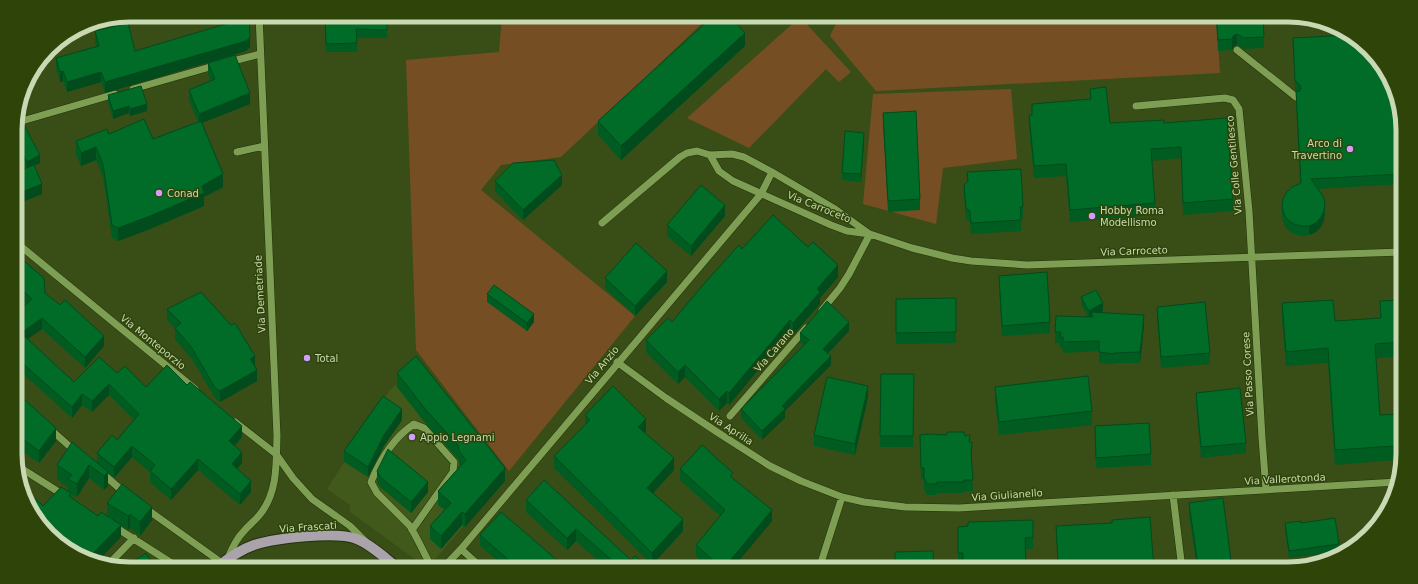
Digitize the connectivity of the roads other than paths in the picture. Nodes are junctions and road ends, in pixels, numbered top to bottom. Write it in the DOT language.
graph roads {
  1 [pos="259,22"];
  2 [pos="1237,50"];
  3 [pos="260,54"];
  4 [pos="130,90"];
  5 [pos="122,92"];
  6 [pos="1296,97"];
  7 [pos="1136,106"];
  8 [pos="22,120"];
  9 [pos="264,146"];
  10 [pos="237,152"];
  11 [pos="710,155"];
  12 [pos="772,172"];
  13 [pos="761,194"];
  14 [pos="602,223"];
  15 [pos="870,234"];
  16 [pos="22,247"];
  17 [pos="1396,252"];
  18 [pos="1252,257"];
  19 [pos="818,314"];
  20 [pos="813,320"];
  21 [pos="618,362"];
  22 [pos="202,394"];
  23 [pos="730,416"];
  24 [pos="232,420"];
  25 [pos="43,423"];
  26 [pos="276,454"];
  27 [pos="81,456"];
  28 [pos="23,470"];
  29 [pos="98,470"];
  30 [pos="1392,482"];
  31 [pos="1266,490"];
  32 [pos="1174,495"];
  33 [pos="842,497"];
  34 [pos="74,502"];
  35 [pos="107,522"];
  36 [pos="412,530"];
  37 [pos="134,538"];
  38 [pos="367,544"];
  39 [pos="460,548"];
  40 [pos="113,560"];
  41 [pos="171,562"];
  42 [pos="219,562"];
  43 [pos="223,562"];
  44 [pos="225,562"];
  45 [pos="390,562"];
  46 [pos="428,562"];
  47 [pos="450,562"];
  48 [pos="475,562"];
  49 [pos="821,562"];
  50 [pos="1181,562"];
  1 -- 3 [label="street, Via Demetriade"];
  2 -- 6 [label="street"];
  3 -- 4 [label="street"];
  3 -- 9 [label="street, Via Demetriade"];
  5 -- 8 [label="street"];
  7 -- 18 [label="street, Via Colle Gentilesco"];
  9 -- 10 [label="street"];
  9 -- 26 [label="street, Via Demetriade"];
  11 -- 12 [label="street, Via Carroceto"];
  11 -- 13 [label="street, Via Carroceto"];
  11 -- 14 [label="street, Via Carroceto"];
  12 -- 13 [label="street, Via Anzio"];
  12 -- 15 [label="street, Via Carroceto"];
  13 -- 15 [label="street, Via Carroceto"];
  13 -- 21 [label="street, Via Anzio"];
  15 -- 18 [label="street, Via Carroceto"];
  15 -- 19 [label="street"];
  16 -- 22 [label="street, Via Monteporzio"];
  17 -- 18 [label="street, Via Carroceto"];
  18 -- 31 [label="street, Via Passo Corese"];
  20 -- 23 [label="street, Via Carano"];
  21 -- 33 [label="street, Via Aprilia"];
  21 -- 39 [label="street, Via Anzio"];
  24 -- 26 [label="street"];
  25 -- 27 [label="street"];
  26 -- 38 [label="street"];
  26 -- 43 [label="street, Via Demetriade"];
  28 -- 34 [label="street"];
  29 -- 42 [label="street"];
  30 -- 31 [label="street, Via Vallerotonda"];
  31 -- 32 [label="street, Via Vallerotonda"];
  32 -- 33 [label="street, Via Giulianello"];
  32 -- 50 [label="street"];
  33 -- 49 [label="street"];
  35 -- 37 [label="street"];
  36 -- 36 [label="street"];
  36 -- 46 [label="street"];
  37 -- 40 [label="street"];
  37 -- 41 [label="street"];
  38 -- 44 [label="main road, Via Frascati"];
  38 -- 45 [label="main road, Via Frascati"];
  39 -- 47 [label="street, Via Anzio"];
  39 -- 48 [label="street"];
}
